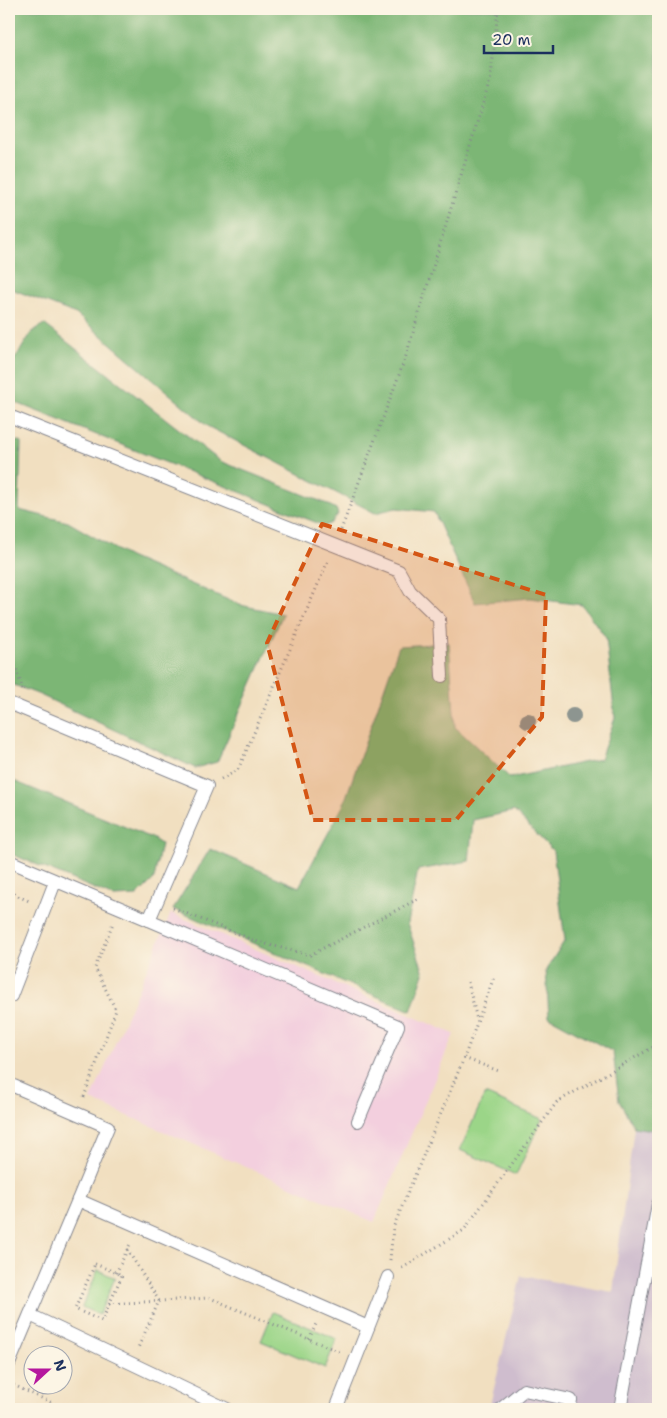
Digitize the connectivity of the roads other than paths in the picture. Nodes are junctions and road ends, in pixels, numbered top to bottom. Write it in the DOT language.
graph roads {
  1 [pos="9,416"];
  2 [pos="442,676"];
  3 [pos="9,703"];
  4 [pos="9,861"];
  5 [pos="55,882"];
  6 [pos="149,920"];
  7 [pos="9,995"];
  8 [pos="9,1084"];
  9 [pos="358,1121"];
  10 [pos="78,1200"];
  11 [pos="658,1204"];
  12 [pos="388,1277"];
  13 [pos="30,1315"];
  14 [pos="368,1327"];
  15 [pos="9,1364"];
  16 [pos="227,1409"];
  17 [pos="336,1409"];
  18 [pos="501,1409"];
  19 [pos="569,1409"];
  20 [pos="620,1409"];
  1 -- 2 [label="lane"];
  3 -- 6 [label="lane"];
  4 -- 5 [label="lane"];
  5 -- 6 [label="lane"];
  5 -- 7 [label="lane"];
  6 -- 9 [label="lane"];
  8 -- 10 [label="lane"];
  10 -- 13 [label="lane"];
  10 -- 14 [label="lane"];
  11 -- 20 [label="lane"];
  12 -- 14 [label="lane"];
  13 -- 15 [label="lane"];
  13 -- 16 [label="lane"];
  14 -- 17 [label="lane"];
  18 -- 19 [label="lane"];
}
